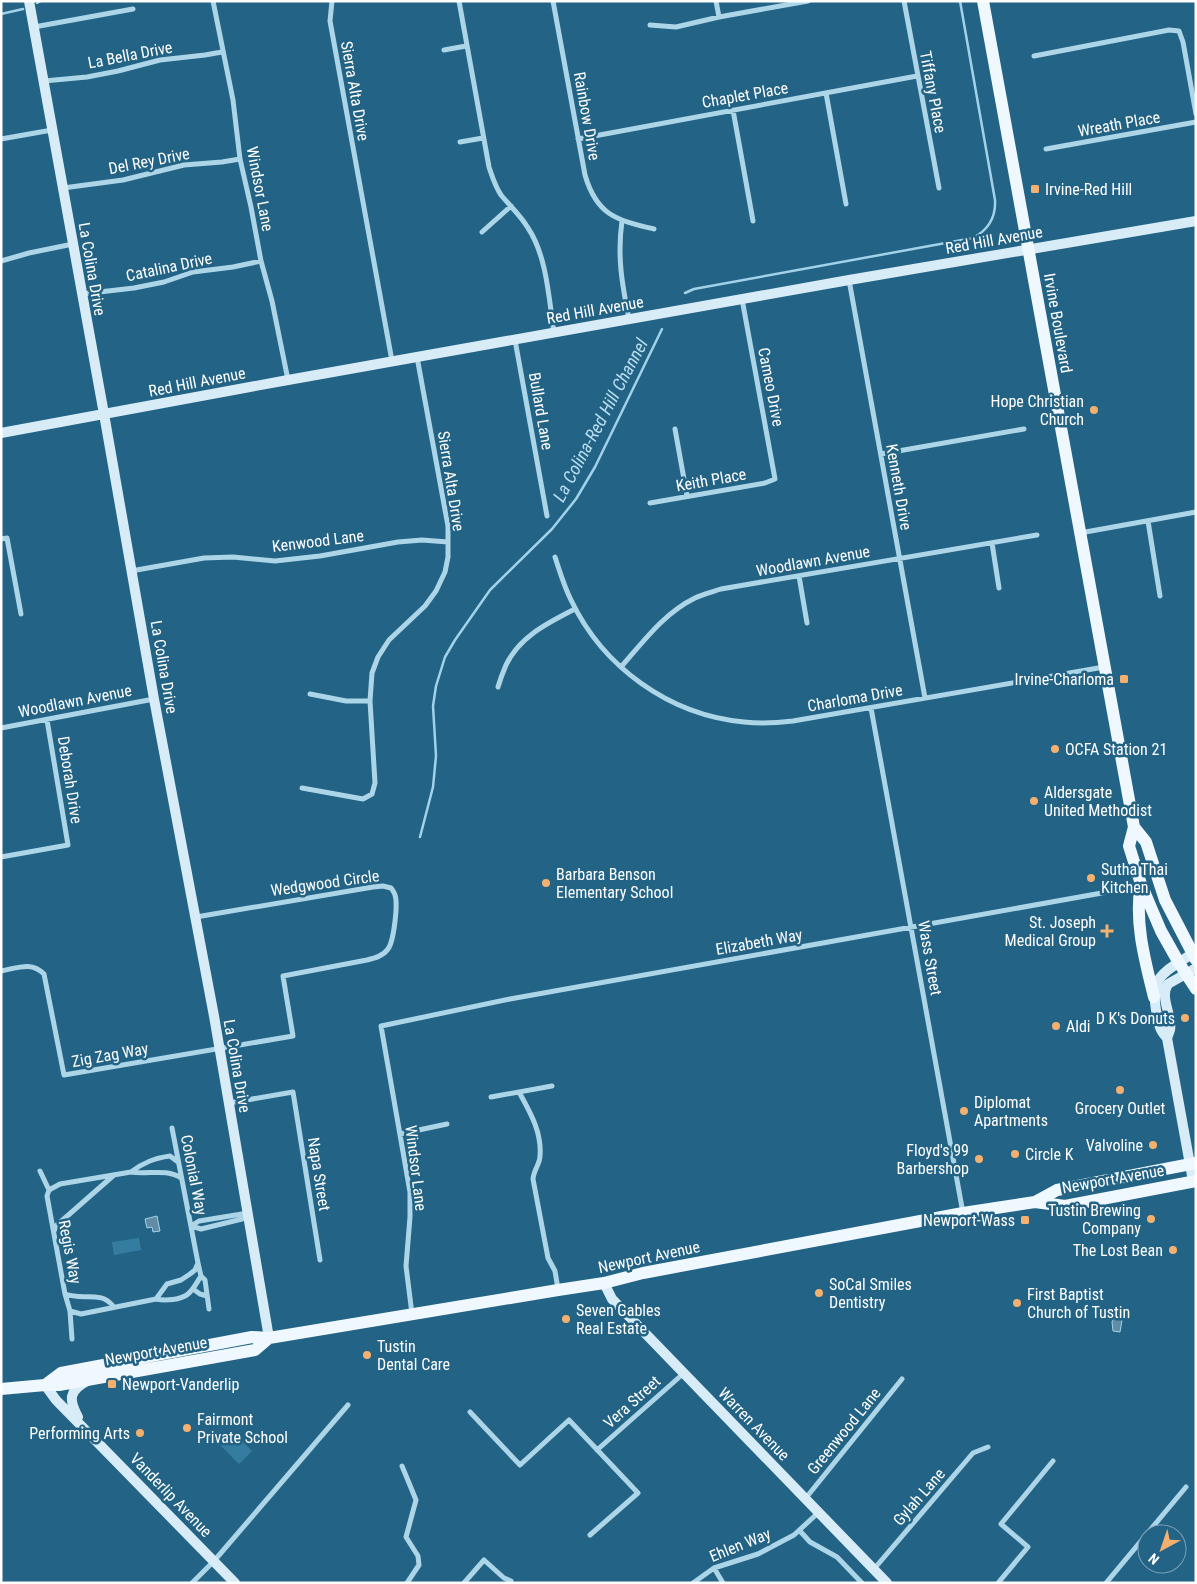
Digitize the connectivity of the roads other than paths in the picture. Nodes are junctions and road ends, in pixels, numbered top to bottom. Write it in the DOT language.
graph roads {
  1 [pos="29,1"];
  2 [pos="213,1"];
  3 [pos="332,1"];
  4 [pos="459,1"];
  5 [pos="553,1"];
  6 [pos="716,1"];
  7 [pos="808,1"];
  8 [pos="904,1"];
  9 [pos="983,1"];
  10 [pos="134,9"];
  11 [pos="719,17"];
  12 [pos="650,25"];
  13 [pos="33,27"];
  14 [pos="466,46"];
  15 [pos="444,50"];
  16 [pos="222,52"];
  17 [pos="1034,56"];
  18 [pos="917,76"];
  19 [pos="43,81"];
  20 [pos="826,93"];
  21 [pos="733,110"];
  22 [pos="1196,114"];
  23 [pos="1196,122"];
  24 [pos="52,130"];
  25 [pos="483,138"];
  26 [pos="1,139"];
  27 [pos="578,139"];
  28 [pos="460,142"];
  29 [pos="1046,149"];
  30 [pos="240,159"];
  31 [pos="62,188"];
  32 [pos="938,188"];
  33 [pos="846,204"];
  34 [pos="511,206"];
  35 [pos="622,221"];
  36 [pos="753,221"];
  37 [pos="1196,221"];
  38 [pos="654,229"];
  39 [pos="482,232"];
  40 [pos="73,244"];
  41 [pos="1028,249"];
  42 [pos="1,261"];
  43 [pos="261,261"];
  44 [pos="849,280"];
  45 [pos="82,294"];
  46 [pos="742,299"];
  47 [pos="629,319"];
  48 [pos="554,333"];
  49 [pos="515,340"];
  50 [pos="417,357"];
  51 [pos="392,361"];
  52 [pos="288,380"];
  53 [pos="104,414"];
  54 [pos="1024,428"];
  55 [pos="675,430"];
  56 [pos="1,433"];
  57 [pos="881,454"];
  58 [pos="775,479"];
  59 [pos="687,496"];
  60 [pos="650,503"];
  61 [pos="1196,512"];
  62 [pos="547,516"];
  63 [pos="1148,521"];
  64 [pos="1080,533"];
  65 [pos="1037,535"];
  66 [pos="4,539"];
  67 [pos="448,542"];
  68 [pos="992,543"];
  69 [pos="555,557"];
  70 [pos="900,559"];
  71 [pos="131,571"];
  72 [pos="799,576"];
  73 [pos="999,588"];
  74 [pos="1160,596"];
  75 [pos="576,609"];
  76 [pos="21,614"];
  77 [pos="807,623"];
  78 [pos="621,667"];
  79 [pos="1104,667"];
  80 [pos="498,687"];
  81 [pos="310,694"];
  82 [pos="924,698"];
  83 [pos="154,699"];
  84 [pos="370,701"];
  85 [pos="871,708"];
  86 [pos="47,720"];
  87 [pos="1,728"];
  88 [pos="302,788"];
  89 [pos="1134,827"];
  90 [pos="1,857"];
  91 [pos="1141,884"];
  92 [pos="196,917"];
  93 [pos="912,928"];
  94 [pos="1194,957"];
  95 [pos="1186,968"];
  96 [pos="1,971"];
  97 [pos="1196,989"];
  98 [pos="1154,997"];
  99 [pos="381,1026"];
  100 [pos="1167,1038"];
  101 [pos="219,1048"];
  102 [pos="552,1086"];
  103 [pos="519,1092"];
  104 [pos="491,1096"];
  105 [pos="229,1103"];
  106 [pos="447,1124"];
  107 [pos="172,1128"];
  108 [pos="400,1134"];
  109 [pos="178,1162"];
  110 [pos="1193,1164"];
  111 [pos="40,1171"];
  112 [pos="132,1172"];
  113 [pos="114,1175"];
  114 [pos="181,1178"];
  115 [pos="1195,1181"];
  116 [pos="50,1190"];
  117 [pos="1035,1202"];
  118 [pos="963,1213"];
  119 [pos="247,1215"];
  120 [pos="191,1226"];
  121 [pos="54,1231"];
  122 [pos="320,1260"];
  123 [pos="198,1263"];
  124 [pos="201,1276"];
  125 [pos="604,1283"];
  126 [pos="193,1289"];
  127 [pos="558,1290"];
  128 [pos="65,1294"];
  129 [pos="207,1296"];
  130 [pos="156,1299"];
  131 [pos="113,1306"];
  132 [pos="209,1309"];
  133 [pos="70,1311"];
  134 [pos="412,1315"];
  135 [pos="269,1338"];
  136 [pos="72,1339"];
  137 [pos="684,1373"];
  138 [pos="902,1379"];
  139 [pos="89,1380"];
  140 [pos="44,1384"];
  141 [pos="1,1389"];
  142 [pos="348,1405"];
  143 [pos="470,1412"];
  144 [pos="84,1427"];
  145 [pos="988,1446"];
  146 [pos="597,1450"];
  147 [pos="1053,1462"];
  148 [pos="402,1466"];
  149 [pos="1186,1487"];
  150 [pos="805,1498"];
  151 [pos="819,1512"];
  152 [pos="800,1531"];
  153 [pos="590,1535"];
  154 [pos="214,1561"];
  155 [pos="714,1568"];
  156 [pos="874,1569"];
  157 [pos="511,1581"];
  158 [pos="192,1583"];
  159 [pos="235,1583"];
  160 [pos="407,1583"];
  161 [pos="464,1583"];
  162 [pos="693,1583"];
  163 [pos="723,1583"];
  164 [pos="862,1583"];
  165 [pos="887,1583"];
  166 [pos="998,1583"];
  167 [pos="1106,1583"];
  1 -- 13 [label="street, La Colina Drive"];
  2 -- 16 [label="street, Windsor Lane"];
  3 -- 51 [label="street, Sierra Alta Drive"];
  4 -- 14 [label="street"];
  5 -- 27 [label="street, Rainbow Drive"];
  6 -- 11 [label="street"];
  7 -- 11 [label="street"];
  8 -- 18 [label="street, Tiffany Place"];
  9 -- 41 [label="main road, Irvine Boulevard"];
  10 -- 13 [label="street"];
  11 -- 12 [label="street"];
  13 -- 19 [label="street, La Colina Drive"];
  14 -- 15 [label="street"];
  14 -- 25 [label="street"];
  16 -- 19 [label="street, La Bella Drive"];
  16 -- 30 [label="street, Windsor Lane"];
  17 -- 22 [label="street"];
  18 -- 20 [label="street, Chaplet Place"];
  18 -- 32 [label="street, Tiffany Place"];
  19 -- 24 [label="street, La Colina Drive"];
  20 -- 21 [label="street, Chaplet Place"];
  20 -- 33 [label="street"];
  21 -- 27 [label="street, Chaplet Place"];
  21 -- 36 [label="street"];
  23 -- 29 [label="street, Wreath Place"];
  24 -- 26 [label="street"];
  24 -- 31 [label="street, La Colina Drive"];
  25 -- 28 [label="street"];
  25 -- 34 [label="street"];
  27 -- 35 [label="street, Rainbow Drive"];
  30 -- 31 [label="street, Del Rey Drive"];
  30 -- 43 [label="street, Windsor Lane"];
  31 -- 40 [label="street, La Colina Drive"];
  34 -- 39 [label="street"];
  34 -- 48 [label="street"];
  35 -- 38 [label="street, Rainbow Drive"];
  35 -- 47 [label="street"];
  37 -- 41 [label="street, Red Hill Avenue"];
  40 -- 42 [label="street"];
  40 -- 45 [label="street, La Colina Drive"];
  41 -- 44 [label="street, Red Hill Avenue"];
  41 -- 64 [label="main road, Irvine Boulevard"];
  43 -- 45 [label="street, Catalina Drive"];
  43 -- 52 [label="street, Windsor Lane"];
  44 -- 46 [label="street, Red Hill Avenue"];
  44 -- 57 [label="street, Kenneth Drive"];
  45 -- 53 [label="street, La Colina Drive"];
  46 -- 47 [label="street, Red Hill Avenue"];
  46 -- 58 [label="street, Cameo Drive"];
  47 -- 48 [label="street, Red Hill Avenue"];
  48 -- 49 [label="street, Red Hill Avenue"];
  49 -- 50 [label="street, Red Hill Avenue"];
  49 -- 62 [label="street, Bullard Lane"];
  50 -- 51 [label="street, Red Hill Avenue"];
  50 -- 67 [label="street, Sierra Alta Drive"];
  51 -- 52 [label="street, Red Hill Avenue"];
  52 -- 53 [label="street, Red Hill Avenue"];
  53 -- 56 [label="street, Red Hill Avenue"];
  53 -- 71 [label="street, La Colina Drive"];
  54 -- 57 [label="street"];
  55 -- 59 [label="street"];
  57 -- 70 [label="street, Kenneth Drive"];
  58 -- 59 [label="street, Keith Place"];
  59 -- 60 [label="street, Keith Place"];
  61 -- 63 [label="street"];
  63 -- 64 [label="street"];
  63 -- 74 [label="street"];
  64 -- 79 [label="main road, Irvine Boulevard"];
  65 -- 68 [label="street, Woodlawn Avenue"];
  66 -- 76 [label="street"];
  67 -- 71 [label="street, Kenwood Lane"];
  67 -- 84 [label="street, Sierra Alta Drive"];
  68 -- 70 [label="street, Woodlawn Avenue"];
  68 -- 73 [label="street"];
  69 -- 75 [label="street"];
  70 -- 72 [label="street, Woodlawn Avenue"];
  70 -- 82 [label="street, Kenneth Drive"];
  71 -- 83 [label="street, La Colina Drive"];
  72 -- 77 [label="street"];
  72 -- 78 [label="street, Woodlawn Avenue"];
  75 -- 78 [label="street"];
  75 -- 80 [label="street"];
  78 -- 85 [label="street, Charloma Drive"];
  79 -- 82 [label="street, Charloma Drive"];
  79 -- 89 [label="main road, Irvine Boulevard"];
  81 -- 84 [label="street"];
  82 -- 85 [label="street, Charloma Drive"];
  83 -- 86 [label="street, Woodlawn Avenue"];
  83 -- 92 [label="street, La Colina Drive"];
  84 -- 88 [label="street, Sierra Alta Drive"];
  85 -- 93 [label="street, Wass Street"];
  86 -- 87 [label="street, Woodlawn Avenue"];
  86 -- 90 [label="street, Deborah Drive"];
  89 -- 91 [label="main road, Irvine Boulevard"];
  89 -- 94 [label="main road, Irvine Boulevard"];
  91 -- 93 [label="street, Elizabeth Way"];
  91 -- 95 [label="main road, Irvine Boulevard"];
  91 -- 98 [label="main road"];
  92 -- 101 [label="street, La Colina Drive"];
  92 -- 101 [label="street, Wedgwood Circle"];
  93 -- 99 [label="street, Elizabeth Way"];
  93 -- 118 [label="street, Wass Street"];
  94 -- 95 [label="street"];
  95 -- 97 [label="main road, Irvine Boulevard"];
  95 -- 98 [label="street"];
  95 -- 100 [label="street"];
  96 -- 101 [label="street, Zig Zag Way"];
  98 -- 100 [label="street"];
  99 -- 108 [label="street, Windsor Lane"];
  100 -- 110 [label="street"];
  101 -- 105 [label="street, La Colina Drive"];
  102 -- 103 [label="street"];
  103 -- 104 [label="street"];
  103 -- 127 [label="street"];
  105 -- 119 [label="street, La Colina Drive"];
  105 -- 122 [label="street, Napa Street"];
  106 -- 108 [label="street"];
  107 -- 109 [label="street, Colonial Way"];
  108 -- 134 [label="street, Windsor Lane"];
  109 -- 112 [label="street"];
  109 -- 114 [label="street, Colonial Way"];
  110 -- 115 [label="street"];
  110 -- 117 [label="main road, Newport Avenue"];
  111 -- 116 [label="street, Regis Way"];
  112 -- 113 [label="street"];
  112 -- 114 [label="street"];
  113 -- 116 [label="street"];
  113 -- 121 [label="street"];
  114 -- 120 [label="street, Colonial Way"];
  115 -- 117 [label="main road, Newport Avenue"];
  116 -- 121 [label="street, Regis Way"];
  117 -- 118 [label="main road, Newport Avenue"];
  118 -- 125 [label="main road, Newport Avenue"];
  119 -- 120 [label="street, Colonial Way"];
  119 -- 135 [label="street, La Colina Drive"];
  120 -- 123 [label="street, Colonial Way"];
  121 -- 128 [label="street, Regis Way"];
  123 -- 124 [label="street, Colonial Way"];
  123 -- 130 [label="street"];
  124 -- 126 [label="street"];
  124 -- 129 [label="street, Colonial Way"];
  125 -- 127 [label="main road, Newport Avenue"];
  125 -- 137 [label="street, Warren Avenue"];
  126 -- 129 [label="street"];
  126 -- 130 [label="street"];
  127 -- 134 [label="main road, Newport Avenue"];
  128 -- 131 [label="street"];
  128 -- 133 [label="street, Regis Way"];
  129 -- 132 [label="street, Colonial Way"];
  130 -- 131 [label="street"];
  131 -- 133 [label="street"];
  133 -- 136 [label="street, Regis Way"];
  134 -- 135 [label="main road, Newport Avenue"];
  135 -- 139 [label="main road, Newport Avenue"];
  135 -- 140 [label="main road, Newport Avenue"];
  137 -- 146 [label="street, Vera Street"];
  137 -- 150 [label="street, Warren Avenue"];
  138 -- 150 [label="street, Greenwood Lane"];
  139 -- 140 [label="main road, Newport Avenue"];
  139 -- 144 [label="street"];
  140 -- 141 [label="main road, Newport Avenue"];
  140 -- 144 [label="street, Vanderlip Avenue"];
  142 -- 154 [label="street"];
  143 -- 146 [label="street"];
  144 -- 154 [label="street, Vanderlip Avenue"];
  145 -- 156 [label="street, Gylah Lane"];
  146 -- 153 [label="street"];
  147 -- 166 [label="street"];
  148 -- 160 [label="street"];
  149 -- 167 [label="street"];
  150 -- 151 [label="street, Warren Avenue"];
  151 -- 152 [label="street, Ehlen Way"];
  151 -- 156 [label="street, Warren Avenue"];
  152 -- 155 [label="street, Ehlen Way"];
  152 -- 164 [label="street"];
  154 -- 158 [label="street"];
  154 -- 159 [label="street, Vanderlip Avenue"];
  155 -- 162 [label="street, Ehlen Way"];
  155 -- 163 [label="street"];
  156 -- 165 [label="street, Warren Avenue"];
  157 -- 161 [label="street"];
}
